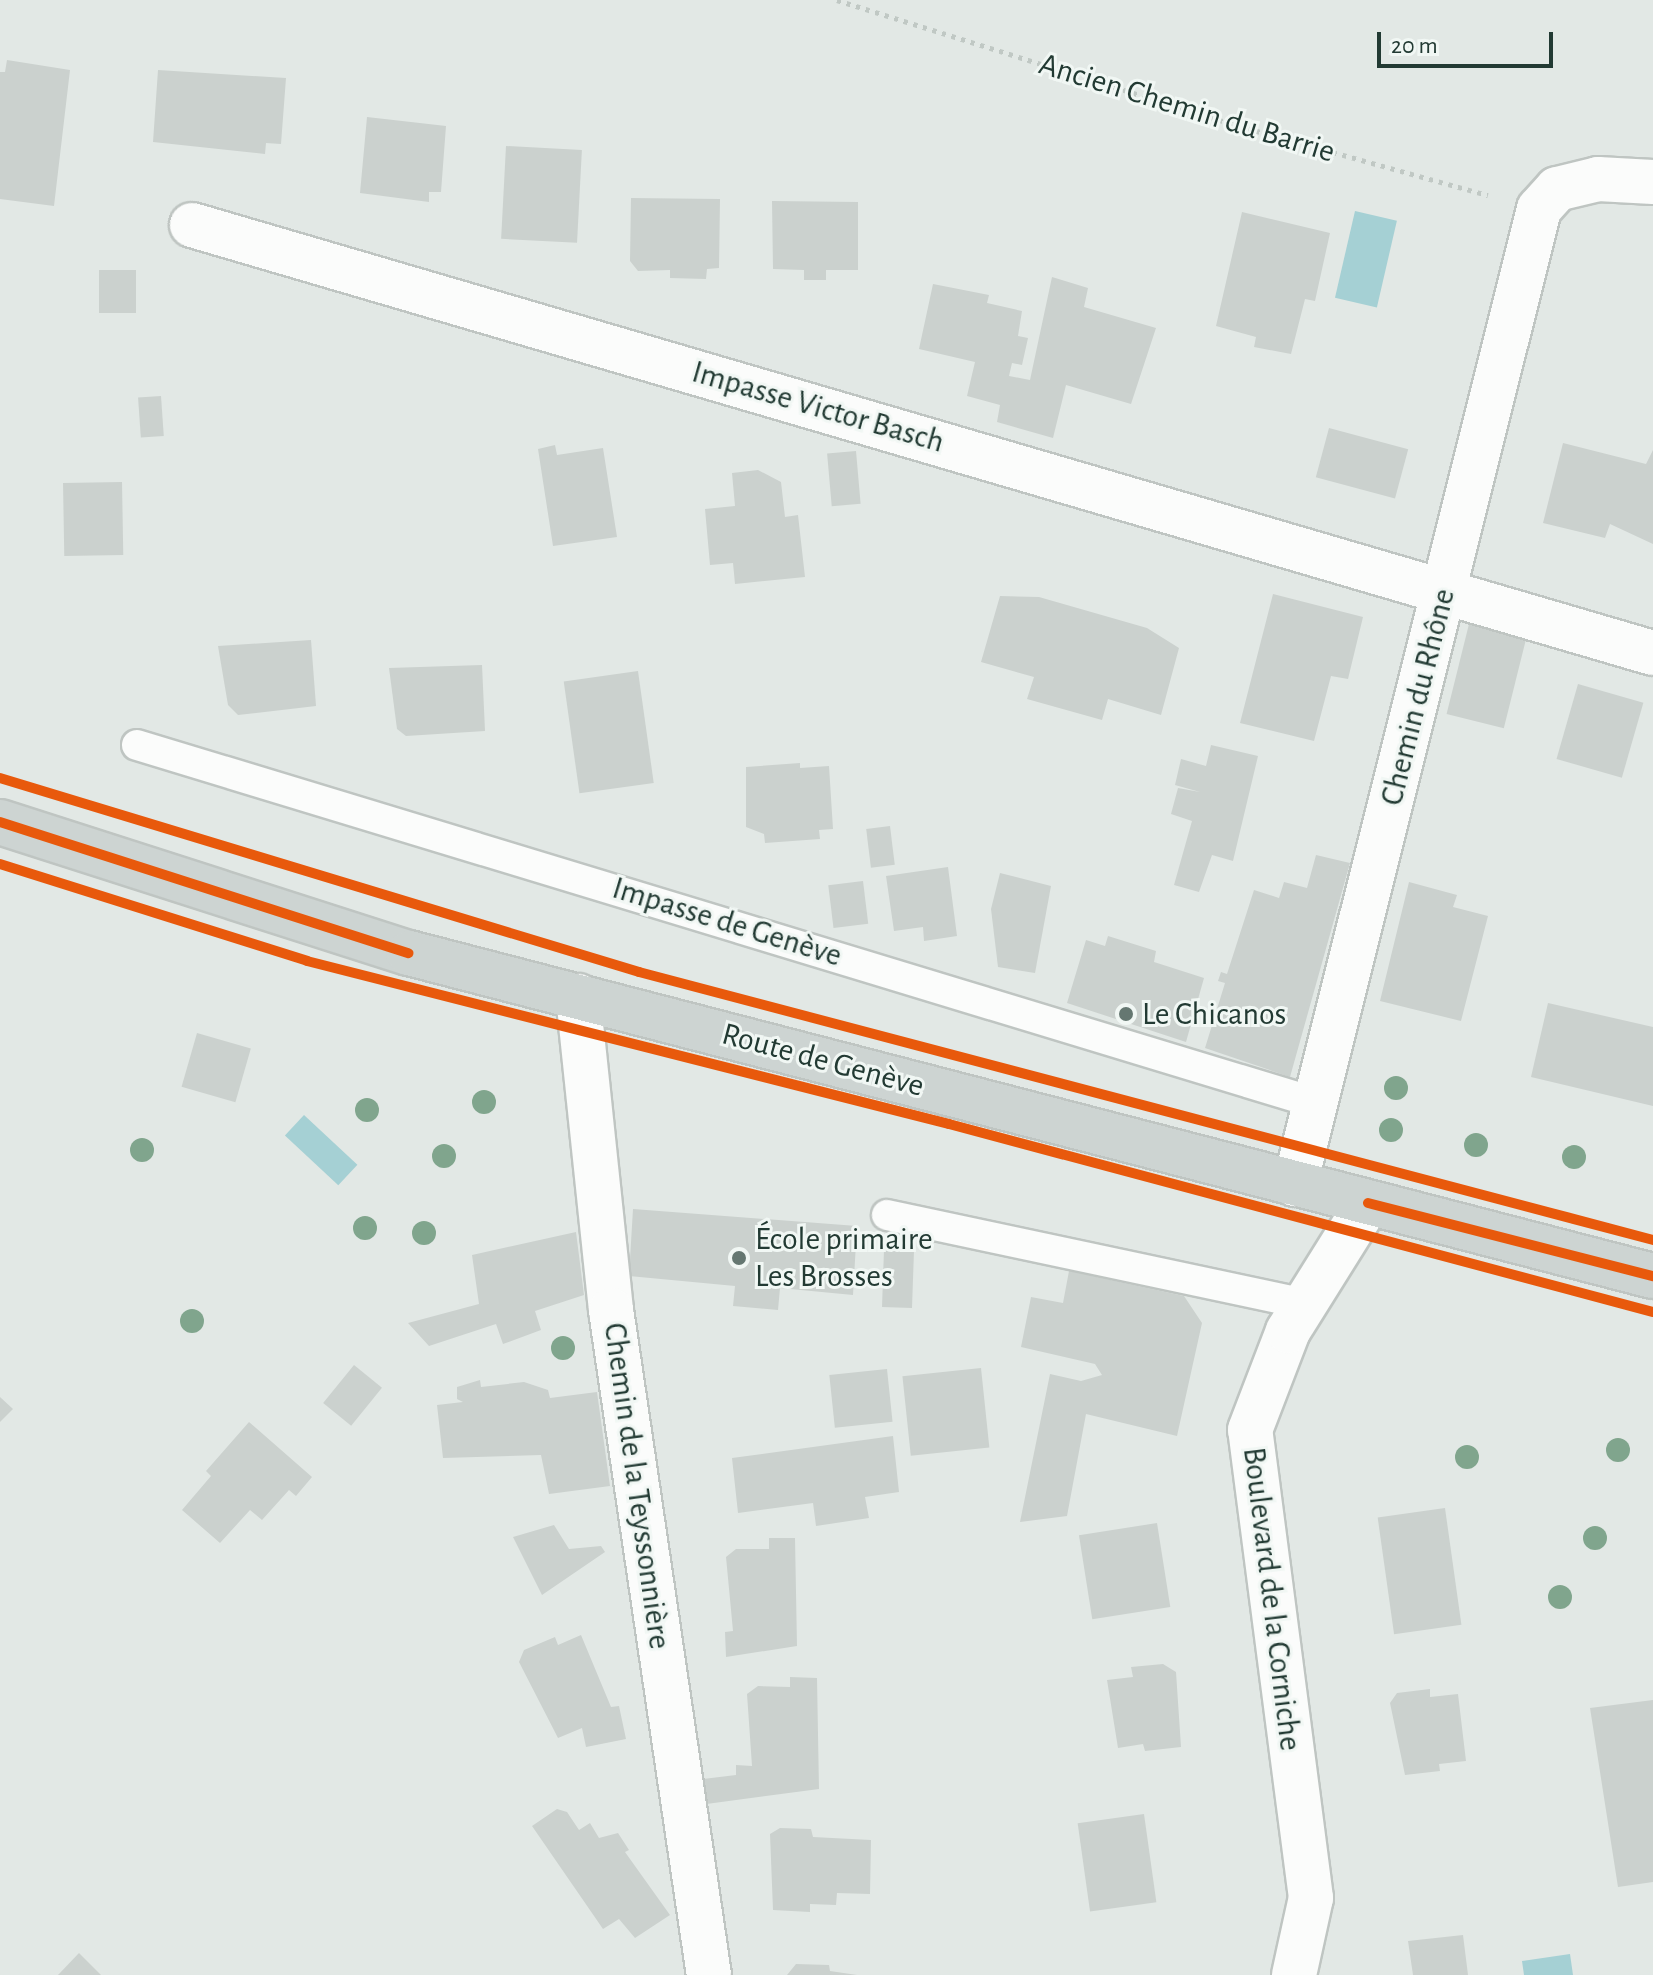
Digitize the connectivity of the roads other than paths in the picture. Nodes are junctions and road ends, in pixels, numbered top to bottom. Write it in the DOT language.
graph roads {
  1 [pos="1653,182"];
  2 [pos="192,225"];
  3 [pos="1445,589"];
  4 [pos="1653,653"];
  5 [pos="137,745"];
  6 [pos="0,822"];
  7 [pos="578,996"];
  8 [pos="1316,1103"];
  9 [pos="1295,1184"];
  10 [pos="1368,1203"];
  11 [pos="887,1215"];
  12 [pos="1653,1276"];
  13 [pos="1306,1304"];
  14 [pos="709,1975"];
  15 [pos="1294,1975"];
  1 -- 3 [label="street, Chemin du Rhône"];
  2 -- 3 [label="street, Impasse Victor Basch"];
  3 -- 4 [label="street, Impasse Victor Basch"];
  3 -- 8 [label="street, Chemin du Rhône"];
  5 -- 8 [label="lane, Impasse de Genève"];
  6 -- 7 [label="main road, Route de Genève"];
  7 -- 9 [label="main road, Route de Genève"];
  7 -- 14 [label="street, Chemin de la Teyssonnière"];
  8 -- 9 [label="street, Chemin du Rhône"];
  9 -- 10 [label="main road, Route de Genève"];
  10 -- 12 [label="main road, Route de Genève"];
  10 -- 13 [label="street, Boulevard de la Corniche"];
  11 -- 13 [label="lane"];
  13 -- 15 [label="street, Boulevard de la Corniche"];
}
